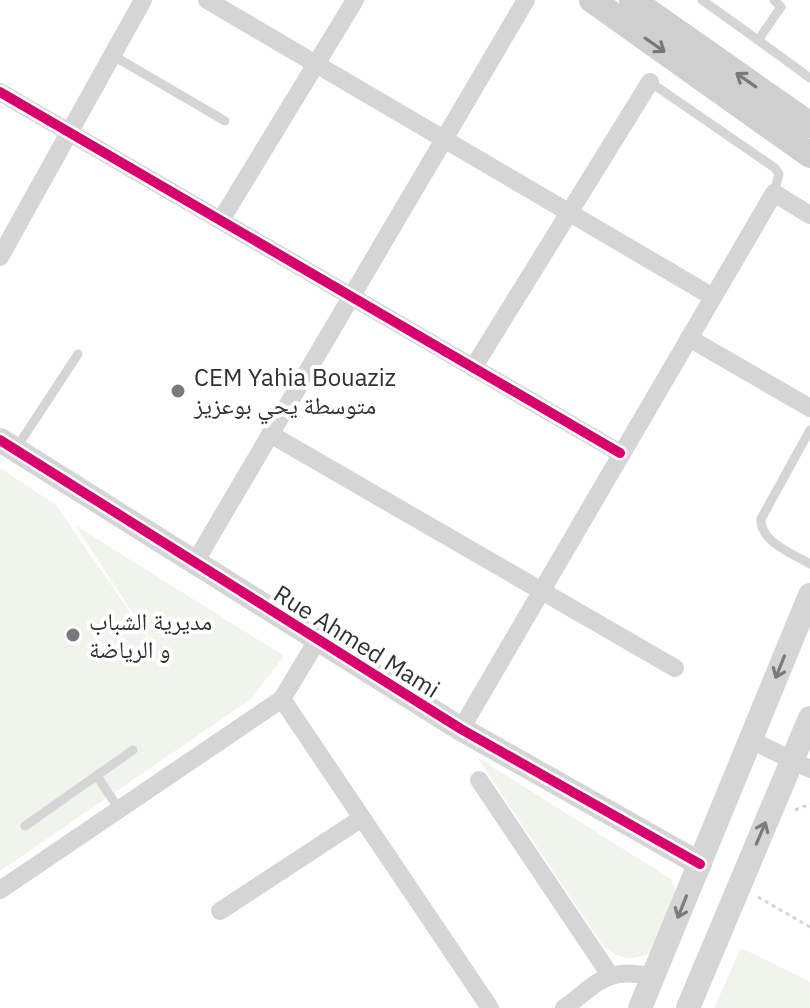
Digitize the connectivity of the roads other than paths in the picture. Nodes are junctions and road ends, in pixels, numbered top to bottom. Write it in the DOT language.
graph roads {
  1 [pos="143,0"];
  2 [pos="207,0"];
  3 [pos="355,0"];
  4 [pos="526,0"];
  5 [pos="592,0"];
  6 [pos="632,0"];
  7 [pos="702,0"];
  8 [pos="774,0"];
  9 [pos="758,40"];
  10 [pos="112,55"];
  11 [pos="315,64"];
  12 [pos="810,78"];
  13 [pos="650,82"];
  14 [pos="0,92"];
  15 [pos="225,121"];
  16 [pos="810,125"];
  17 [pos="69,133"];
  18 [pos="445,137"];
  19 [pos="810,155"];
  20 [pos="774,193"];
  21 [pos="570,212"];
  22 [pos="810,215"];
  23 [pos="221,220"];
  24 [pos="0,257"];
  25 [pos="351,296"];
  26 [pos="713,297"];
  27 [pos="689,338"];
  28 [pos="78,354"];
  29 [pos="473,368"];
  30 [pos="810,408"];
  31 [pos="810,430"];
  32 [pos="270,434"];
  33 [pos="8,445"];
  34 [pos="620,453"];
  35 [pos="194,564"];
  36 [pos="810,564"];
  37 [pos="541,590"];
  38 [pos="810,595"];
  39 [pos="318,639"];
  40 [pos="675,668"];
  41 [pos="282,699"];
  42 [pos="810,718"];
  43 [pos="461,729"];
  44 [pos="751,740"];
  45 [pos="133,750"];
  46 [pos="801,763"];
  47 [pos="97,776"];
  48 [pos="479,780"];
  49 [pos="119,809"];
  50 [pos="362,818"];
  51 [pos="25,826"];
  52 [pos="700,864"];
  53 [pos="0,890"];
  54 [pos="220,911"];
  55 [pos="610,975"];
  56 [pos="653,977"];
  57 [pos="691,1000"];
  58 [pos="490,1008"];
  59 [pos="564,1008"];
  60 [pos="640,1008"];
  1 -- 10 [label="street"];
  2 -- 11 [label="street"];
  3 -- 11 [label="street"];
  4 -- 18 [label="street"];
  5 -- 19 [label="main road, one-way"];
  16 -- 6 [label="main road, one-way"];
  7 -- 9 [label="lane"];
  8 -- 9 [label="lane"];
  9 -- 12 [label="lane"];
  10 -- 15 [label="lane"];
  10 -- 17 [label="street"];
  11 -- 18 [label="street"];
  11 -- 23 [label="street"];
  13 -- 20 [label="lane"];
  13 -- 21 [label="street"];
  14 -- 17 [label="street"];
  17 -- 23 [label="street"];
  17 -- 24 [label="street"];
  18 -- 21 [label="street"];
  18 -- 25 [label="street"];
  20 -- 22 [label="street"];
  20 -- 26 [label="street"];
  21 -- 26 [label="street"];
  21 -- 29 [label="street"];
  23 -- 25 [label="street"];
  25 -- 29 [label="street"];
  25 -- 32 [label="street"];
  26 -- 27 [label="street"];
  27 -- 30 [label="street"];
  27 -- 34 [label="street"];
  28 -- 33 [label="lane"];
  29 -- 34 [label="street"];
  31 -- 36 [label="lane"];
  32 -- 35 [label="street"];
  32 -- 37 [label="street"];
  33 -- 35 [label="street, Rue Ahmed Mami"];
  34 -- 37 [label="street"];
  35 -- 39 [label="street, Rue Ahmed Mami"];
  37 -- 40 [label="street"];
  37 -- 43 [label="street"];
  38 -- 44 [label="street, one-way"];
  39 -- 41 [label="street"];
  39 -- 43 [label="street, Rue Ahmed Mami"];
  41 -- 49 [label="street"];
  41 -- 50 [label="street"];
  42 -- 46 [label="street"];
  43 -- 52 [label="street, Rue Ahmed Mami"];
  44 -- 46 [label="street"];
  44 -- 52 [label="street"];
  45 -- 47 [label="lane"];
  57 -- 46 [label="street, one-way"];
  47 -- 49 [label="lane"];
  47 -- 51 [label="lane"];
  48 -- 55 [label="street"];
  49 -- 53 [label="street"];
  50 -- 54 [label="street"];
  50 -- 58 [label="street"];
  52 -- 56 [label="street, one-way"];
  55 -- 56 [label="street"];
  55 -- 59 [label="street"];
  56 -- 57 [label="street"];
  56 -- 60 [label="street"];
}
